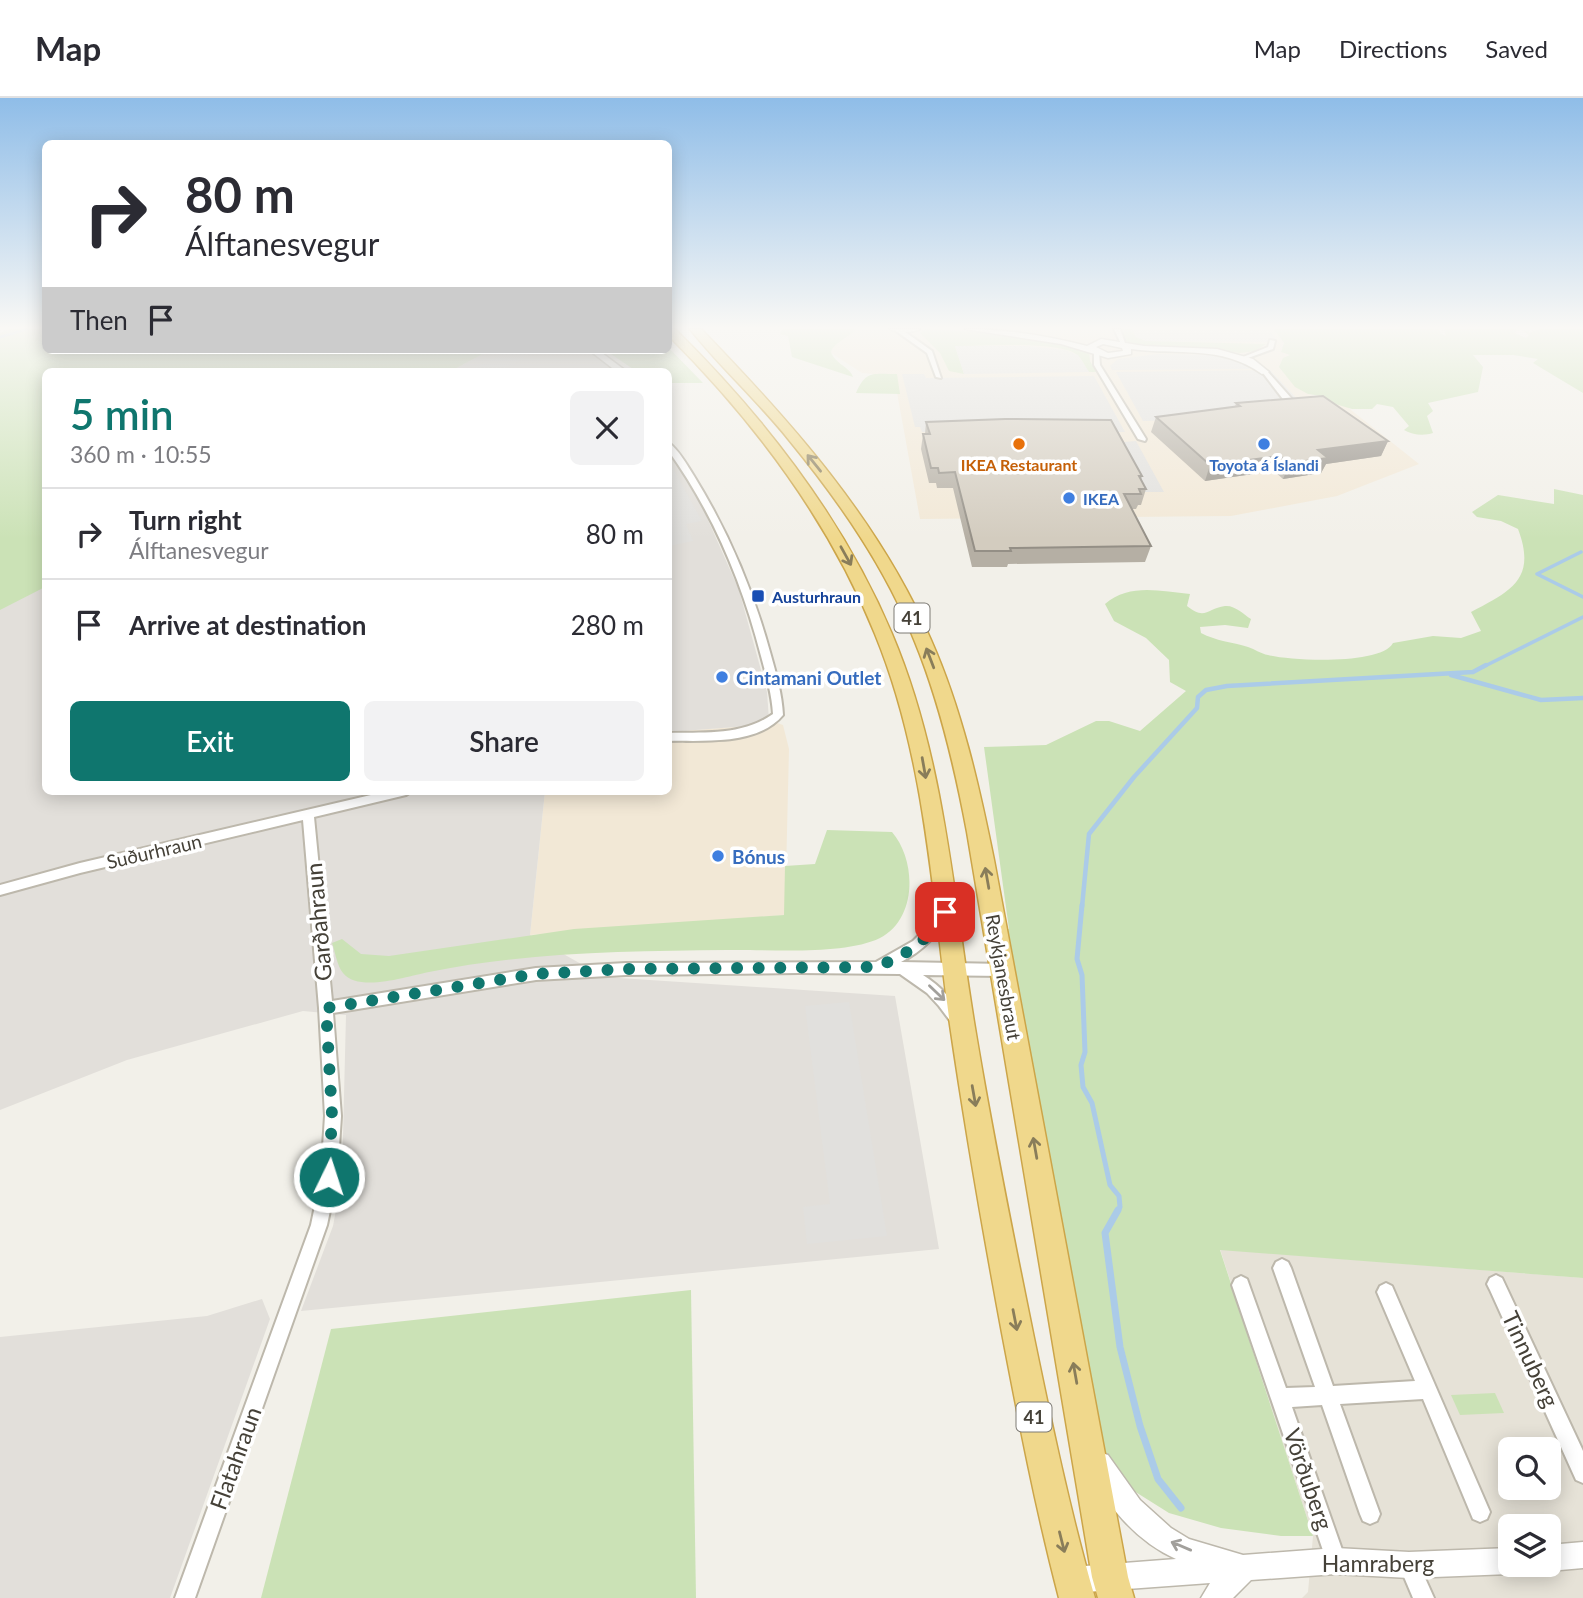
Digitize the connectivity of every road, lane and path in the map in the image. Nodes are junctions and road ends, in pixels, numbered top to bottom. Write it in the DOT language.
graph roads {
  1 [pos="732,399"];
  2 [pos="759,399"];
  3 [pos="1119,399"];
  4 [pos="1142,439"];
  5 [pos="672,450"];
  6 [pos="672,737"];
  7 [pos="389,795"];
  8 [pos="309,814"];
  9 [pos="0,890"];
  10 [pos="945,912"];
  11 [pos="877,967"];
  12 [pos="900,968"];
  13 [pos="954,968"];
  14 [pos="1003,970"];
  15 [pos="326,1008"];
  16 [pos="963,1029"];
  17 [pos="1282,1268"];
  18 [pos="1496,1284"];
  19 [pos="1241,1285"];
  20 [pos="1386,1292"];
  21 [pos="286,1317"];
  22 [pos="1428,1389"];
  23 [pos="1327,1396"];
  24 [pos="1282,1398"];
  25 [pos="1087,1441"];
  26 [pos="1583,1473"];
  27 [pos="1480,1512"];
  28 [pos="1370,1514"];
  29 [pos="1583,1555"];
  30 [pos="1561,1557"];
  31 [pos="1336,1561"];
  32 [pos="1498,1561"];
  33 [pos="1409,1565"];
  34 [pos="1245,1568"];
  35 [pos="1113,1587"];
  36 [pos="1074,1589"];
  37 [pos="186,1598"];
  38 [pos="1214,1598"];
  39 [pos="1424,1598"];
  1 -- 10 [label="highway, 41, one-way"];
  14 -- 2 [label="highway, Reykjanesbraut / 41, one-way"];
  3 -- 4 [label="street"];
  5 -- 6 [label="street"];
  7 -- 8 [label="street, Suðurhraun"];
  8 -- 9 [label="street, Suðurhraun"];
  8 -- 15 [label="street, Garðahraun"];
  10 -- 11 [label="street"];
  10 -- 13 [label="highway, 41"];
  11 -- 12 [label="street"];
  11 -- 15 [label="street"];
  12 -- 13 [label="street"];
  12 -- 16 [label="street, one-way"];
  13 -- 14 [label="street"];
  13 -- 16 [label="highway, 41"];
  25 -- 14 [label="highway, Reykjanesbraut / 41, one-way"];
  15 -- 21 [label="street, Garðahraun"];
  16 -- 36 [label="highway, 41, one-way"];
  17 -- 23 [label="street"];
  18 -- 26 [label="street, Tinnuberg"];
  19 -- 24 [label="street, Vörðuberg"];
  20 -- 22 [label="street"];
  21 -- 37 [label="street, Flatahraun"];
  22 -- 23 [label="street, Vörðuberg"];
  22 -- 27 [label="street"];
  23 -- 24 [label="street, Vörðuberg"];
  23 -- 28 [label="street"];
  24 -- 31 [label="street, Vörðuberg"];
  34 -- 25 [label="street, one-way"];
  25 -- 35 [label="highway, Reykjanesbraut / 41"];
  29 -- 30 [label="street"];
  31 -- 33 [label="street, Hamraberg"];
  31 -- 34 [label="street, Hamraberg"];
  32 -- 33 [label="street, Hamraberg"];
  33 -- 39 [label="street"];
  34 -- 35 [label="street, 41"];
  34 -- 38 [label="street"];
  35 -- 36 [label="street, 41"];
}
